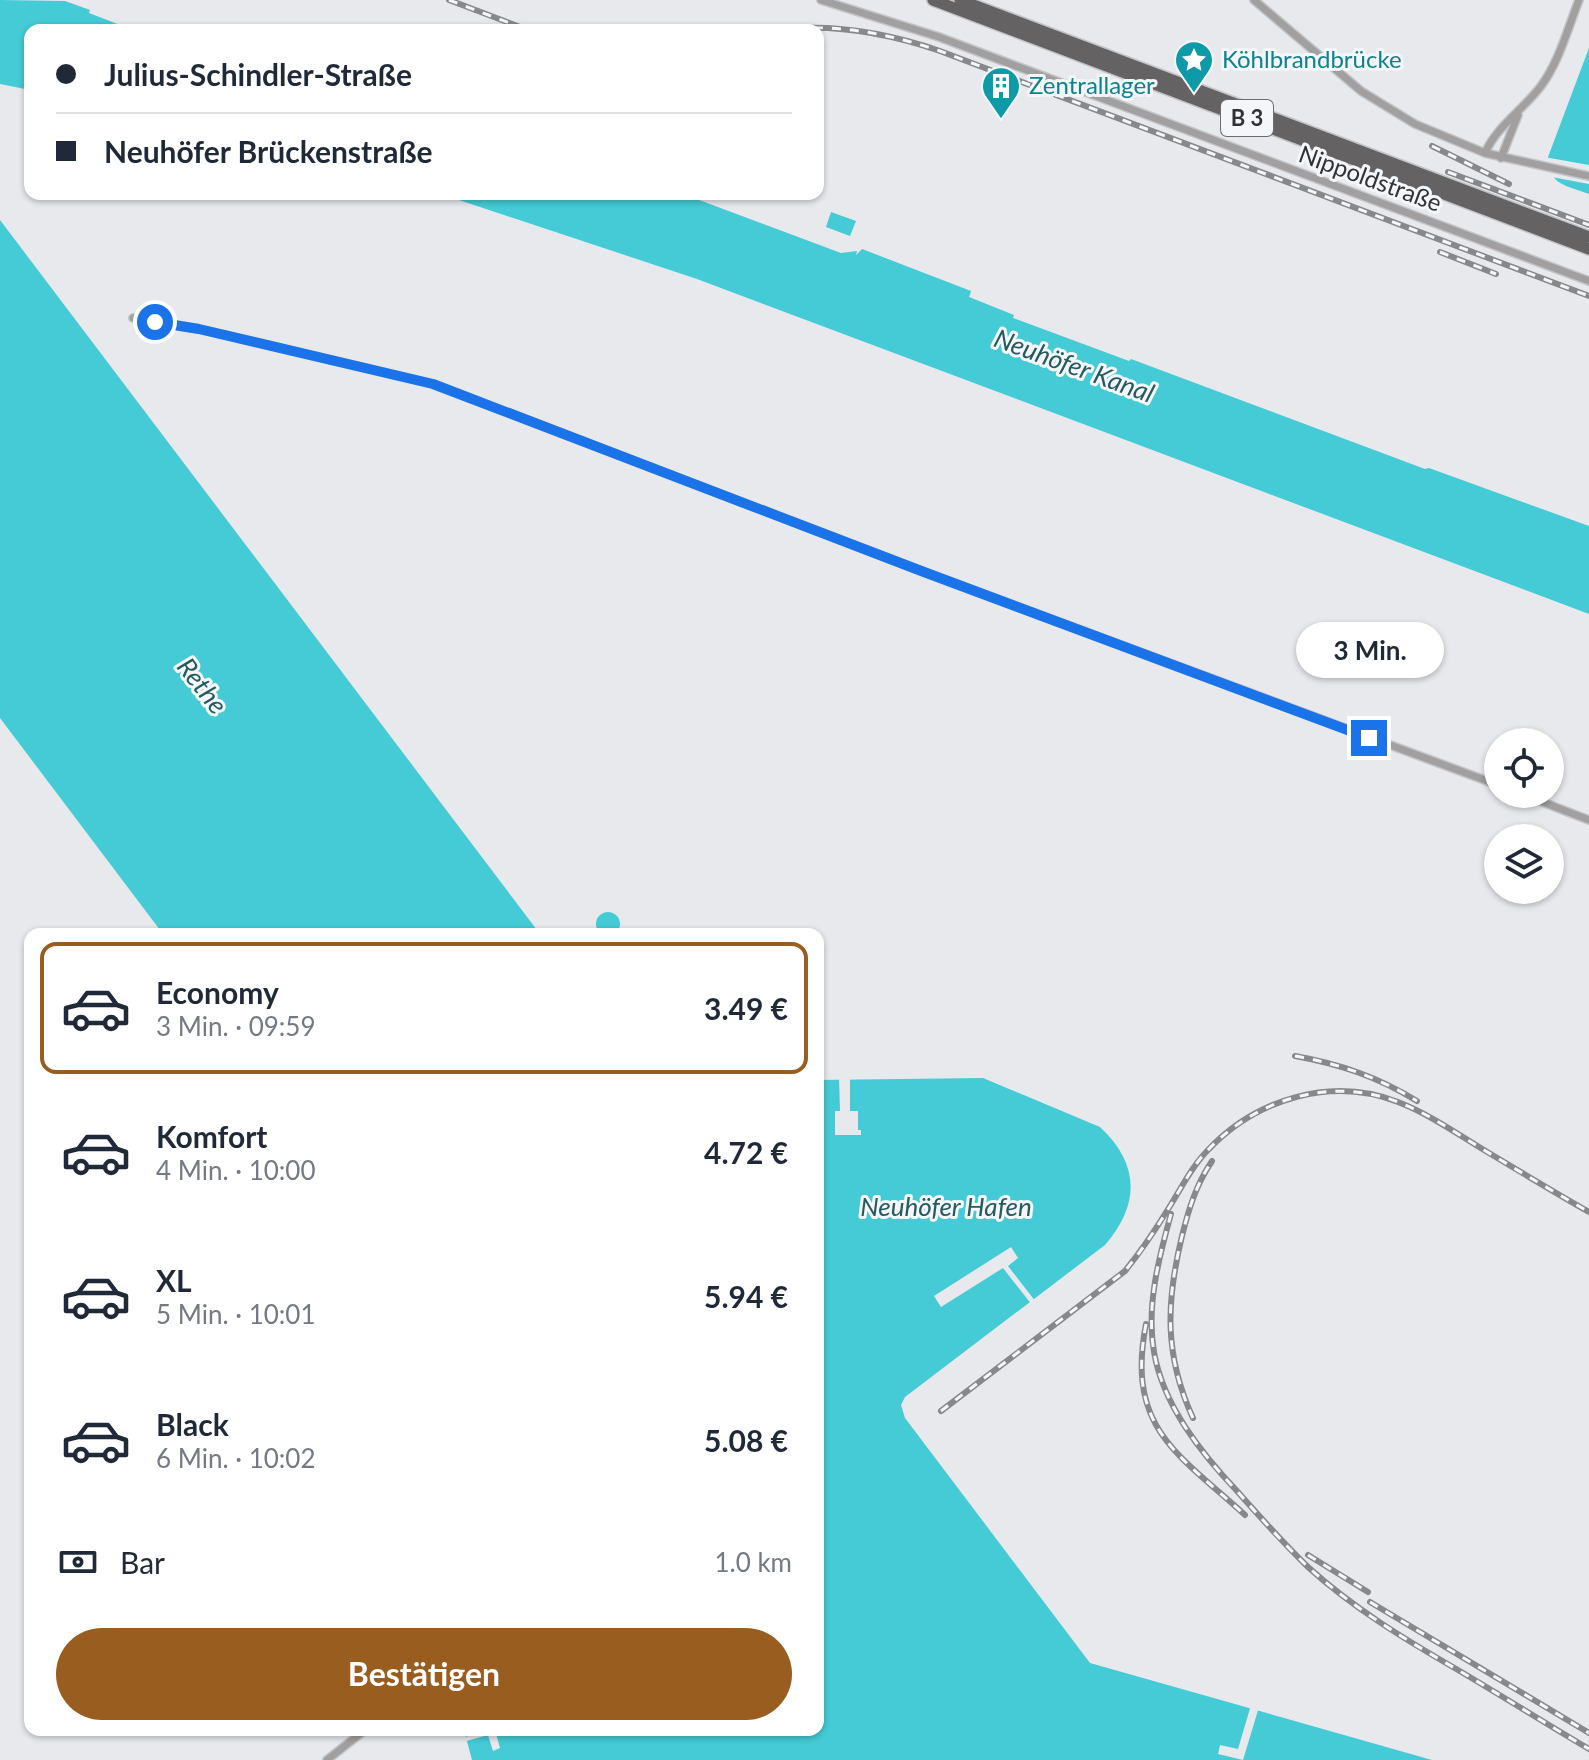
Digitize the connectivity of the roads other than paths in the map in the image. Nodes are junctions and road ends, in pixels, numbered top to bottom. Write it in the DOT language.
graph roads {
  1 [pos="821,0"];
  2 [pos="933,0"];
  3 [pos="960,0"];
  4 [pos="1254,0"];
  5 [pos="1579,0"];
  6 [pos="1519,113"];
  7 [pos="1485,153"];
  8 [pos="1501,158"];
  9 [pos="1589,176"];
  10 [pos="1589,237"];
  11 [pos="1589,249"];
  12 [pos="1589,281"];
  13 [pos="133,318"];
  14 [pos="1484,780"];
  15 [pos="1558,808"];
  16 [pos="1589,820"];
  17 [pos="357,1736"];
  18 [pos="327,1760"];
  1 -- 12 [label="street, Nippoldstraße"];
  2 -- 11 [label="main road, B 3"];
  3 -- 10 [label="main road, B 3"];
  4 -- 7 [label="street"];
  5 -- 6 [label="street"];
  6 -- 7 [label="street"];
  6 -- 8 [label="street"];
  7 -- 8 [label="street"];
  8 -- 9 [label="street"];
  13 -- 14 [label="street"];
  15 -- 16 [label="street"];
  17 -- 18 [label="street"];
}
